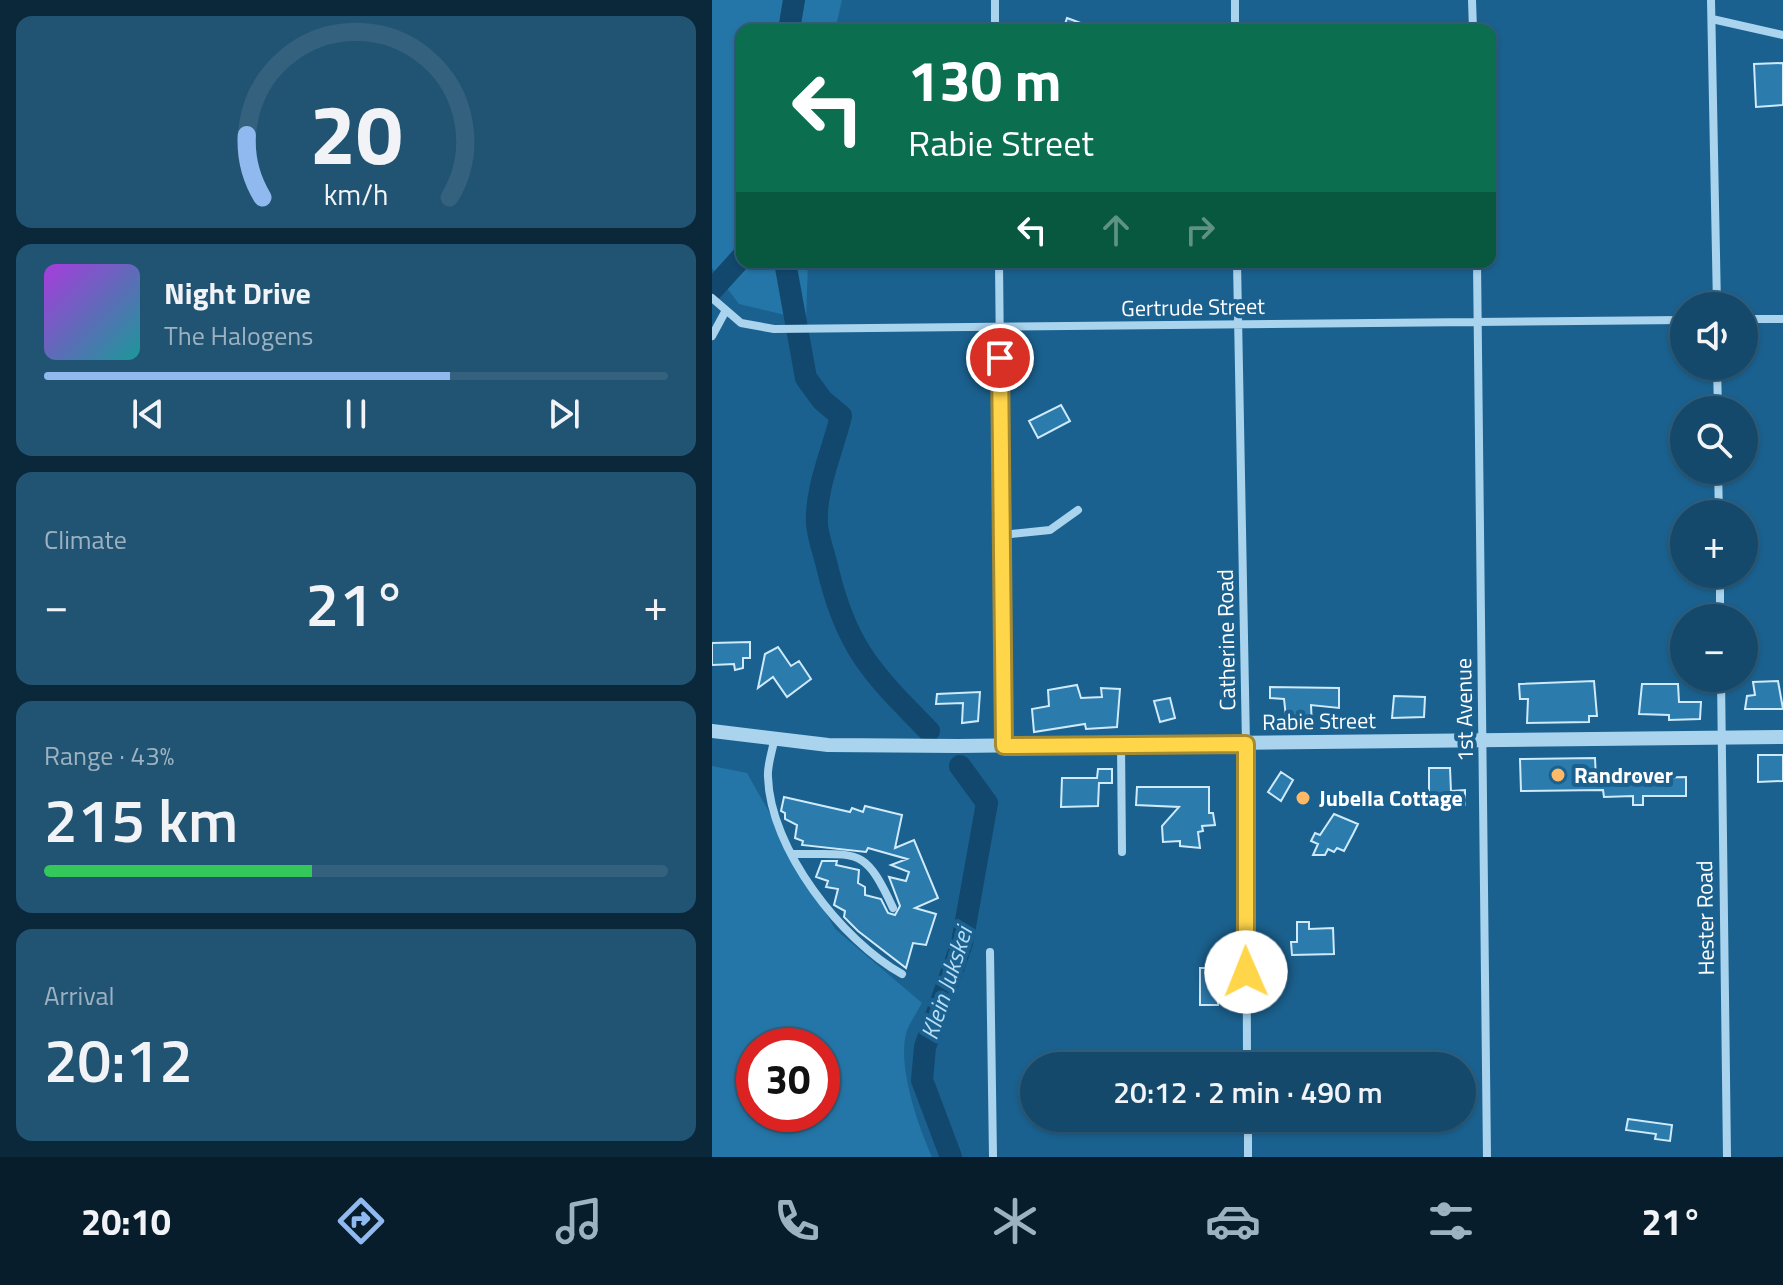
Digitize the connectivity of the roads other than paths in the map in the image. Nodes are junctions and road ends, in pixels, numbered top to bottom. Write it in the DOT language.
graph roads {
  1 [pos="995,0"];
  2 [pos="1235,0"];
  3 [pos="1472,0"];
  4 [pos="1711,0"];
  5 [pos="1712,19"];
  6 [pos="995,24"];
  7 [pos="1235,24"];
  8 [pos="1473,24"];
  9 [pos="1783,35"];
  10 [pos="999,268"];
  11 [pos="1237,268"];
  12 [pos="1477,268"];
  13 [pos="1717,292"];
  14 [pos="715,301"];
  15 [pos="725,312"];
  16 [pos="1758,319"];
  17 [pos="1783,319"];
  18 [pos="1670,320"];
  19 [pos="1478,322"];
  20 [pos="1237,324"];
  21 [pos="1000,329"];
  22 [pos="712,336"];
  23 [pos="1078,510"];
  24 [pos="1002,535"];
  25 [pos="1721,692"];
  26 [pos="712,731"];
  27 [pos="1783,737"];
  28 [pos="1721,738"];
  29 [pos="774,741"];
  30 [pos="1482,741"];
  31 [pos="1121,744"];
  32 [pos="1246,744"];
  33 [pos="1004,746"];
  34 [pos="1122,852"];
  35 [pos="793,854"];
  36 [pos="893,908"];
  37 [pos="990,952"];
  38 [pos="902,974"];
  39 [pos="1247,1052"];
  40 [pos="1248,1132"];
  41 [pos="993,1157"];
  42 [pos="1248,1157"];
  43 [pos="1487,1157"];
  44 [pos="1727,1157"];
  1 -- 6 [label="street"];
  2 -- 7 [label="street"];
  3 -- 8 [label="street"];
  4 -- 5 [label="street"];
  5 -- 9 [label="street"];
  5 -- 13 [label="street"];
  10 -- 21 [label="street"];
  11 -- 20 [label="street, Catherine Road"];
  12 -- 19 [label="street, 1st Avenue"];
  14 -- 15 [label="street, Gertrude Street"];
  15 -- 21 [label="street, Gertrude Street"];
  15 -- 22 [label="street"];
  16 -- 17 [label="street"];
  18 -- 19 [label="street, Gertrude Street"];
  19 -- 20 [label="street, Gertrude Street"];
  19 -- 30 [label="street, 1st Avenue"];
  20 -- 21 [label="street, Gertrude Street"];
  20 -- 32 [label="street, Catherine Road"];
  21 -- 24 [label="street"];
  23 -- 24 [label="street"];
  24 -- 33 [label="street"];
  25 -- 28 [label="street, Hester Road"];
  26 -- 29 [label="street, Rabie Street"];
  27 -- 28 [label="street, Rabie Street"];
  28 -- 30 [label="street, Rabie Street"];
  28 -- 44 [label="street, Hester Road"];
  29 -- 33 [label="street, Rabie Street"];
  29 -- 35 [label="street"];
  30 -- 32 [label="street, Rabie Street"];
  30 -- 43 [label="street, 1st Avenue"];
  31 -- 32 [label="street, Rabie Street"];
  31 -- 33 [label="street, Rabie Street"];
  31 -- 34 [label="street"];
  32 -- 39 [label="street, Catherine Road"];
  35 -- 36 [label="street"];
  35 -- 38 [label="street"];
  37 -- 41 [label="street"];
  40 -- 42 [label="street"];
}
